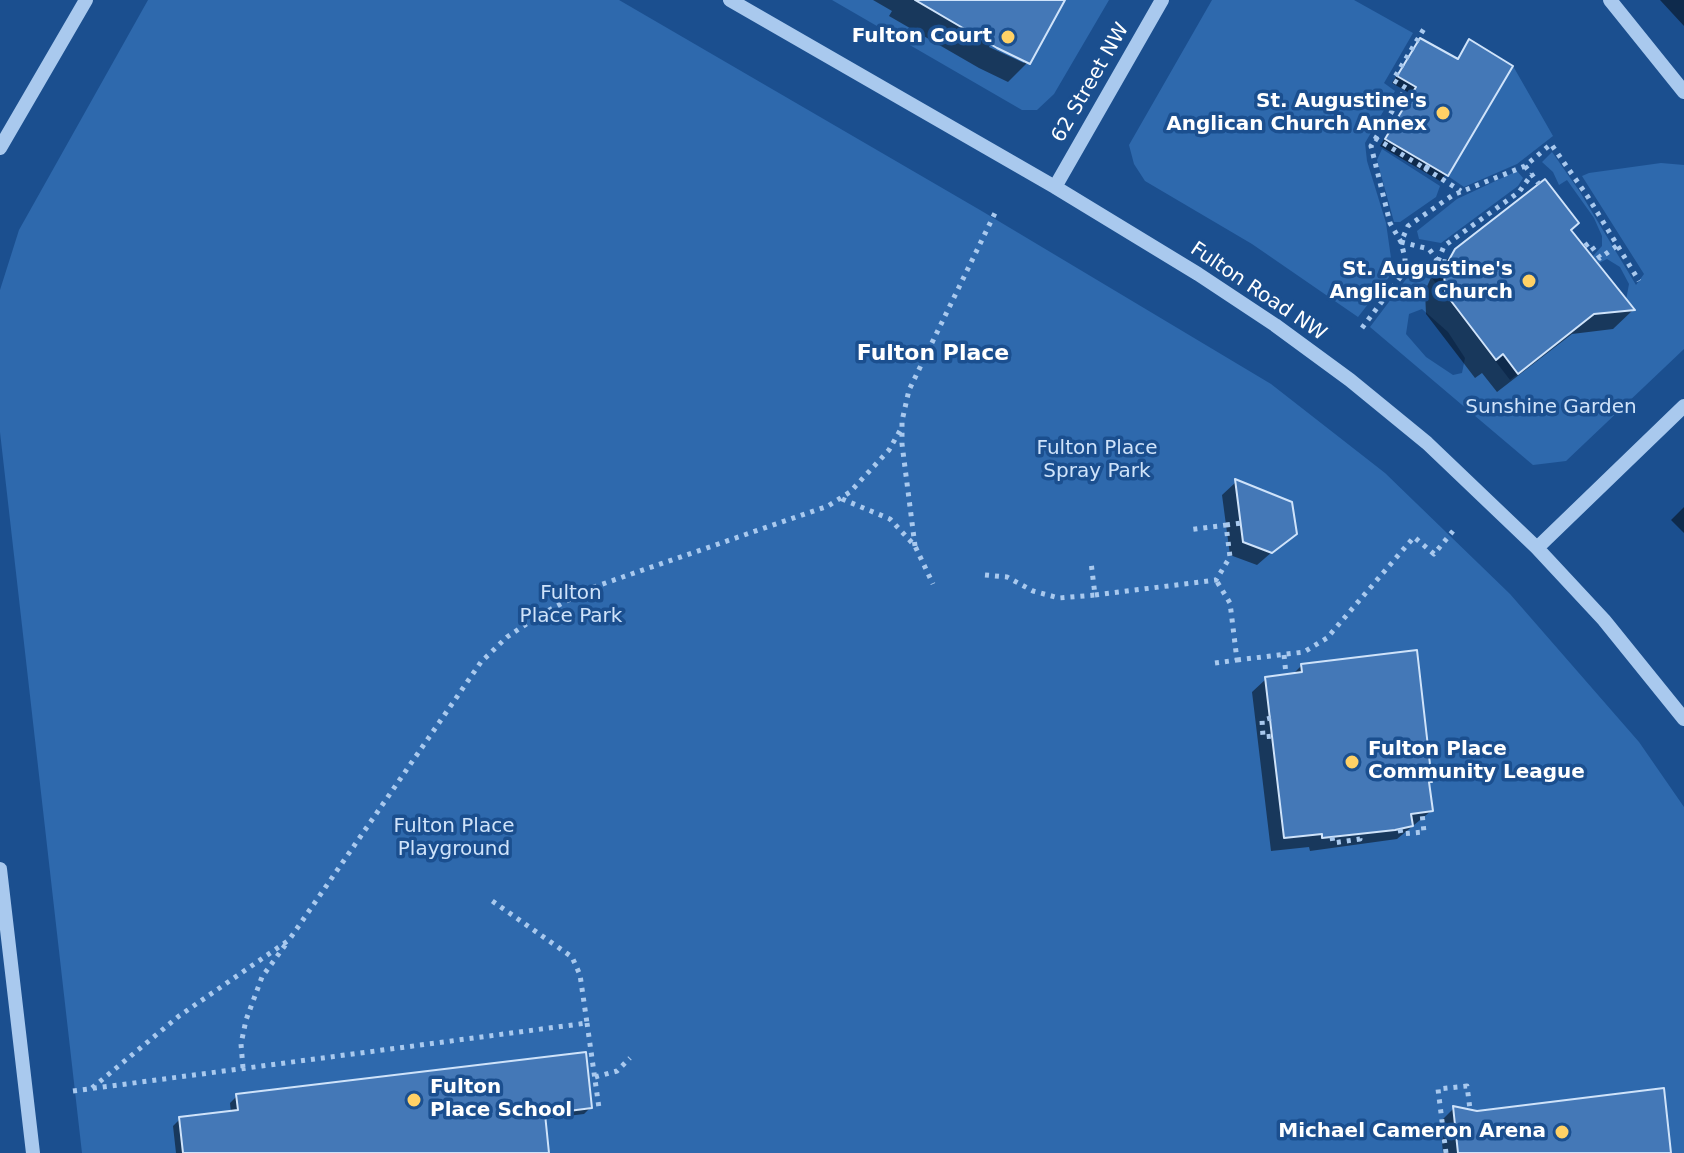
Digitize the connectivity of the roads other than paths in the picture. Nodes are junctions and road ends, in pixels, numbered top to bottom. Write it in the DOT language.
graph roads {
  1 [pos="86,0"];
  2 [pos="730,0"];
  3 [pos="1162,0"];
  4 [pos="1610,0"];
  5 [pos="1684,92"];
  6 [pos="0,148"];
  7 [pos="1055,187"];
  8 [pos="1684,406"];
  9 [pos="1537,548"];
  10 [pos="1684,719"];
  11 [pos="0,869"];
  12 [pos="33,1153"];
  1 -- 6 [label="street"];
  2 -- 7 [label="street, Fulton Road NW"];
  3 -- 7 [label="street, 62 Street NW"];
  4 -- 5 [label="street"];
  7 -- 9 [label="street, Fulton Road NW"];
  8 -- 9 [label="street"];
  9 -- 10 [label="street, Fulton Road NW"];
  11 -- 12 [label="street"];
}
